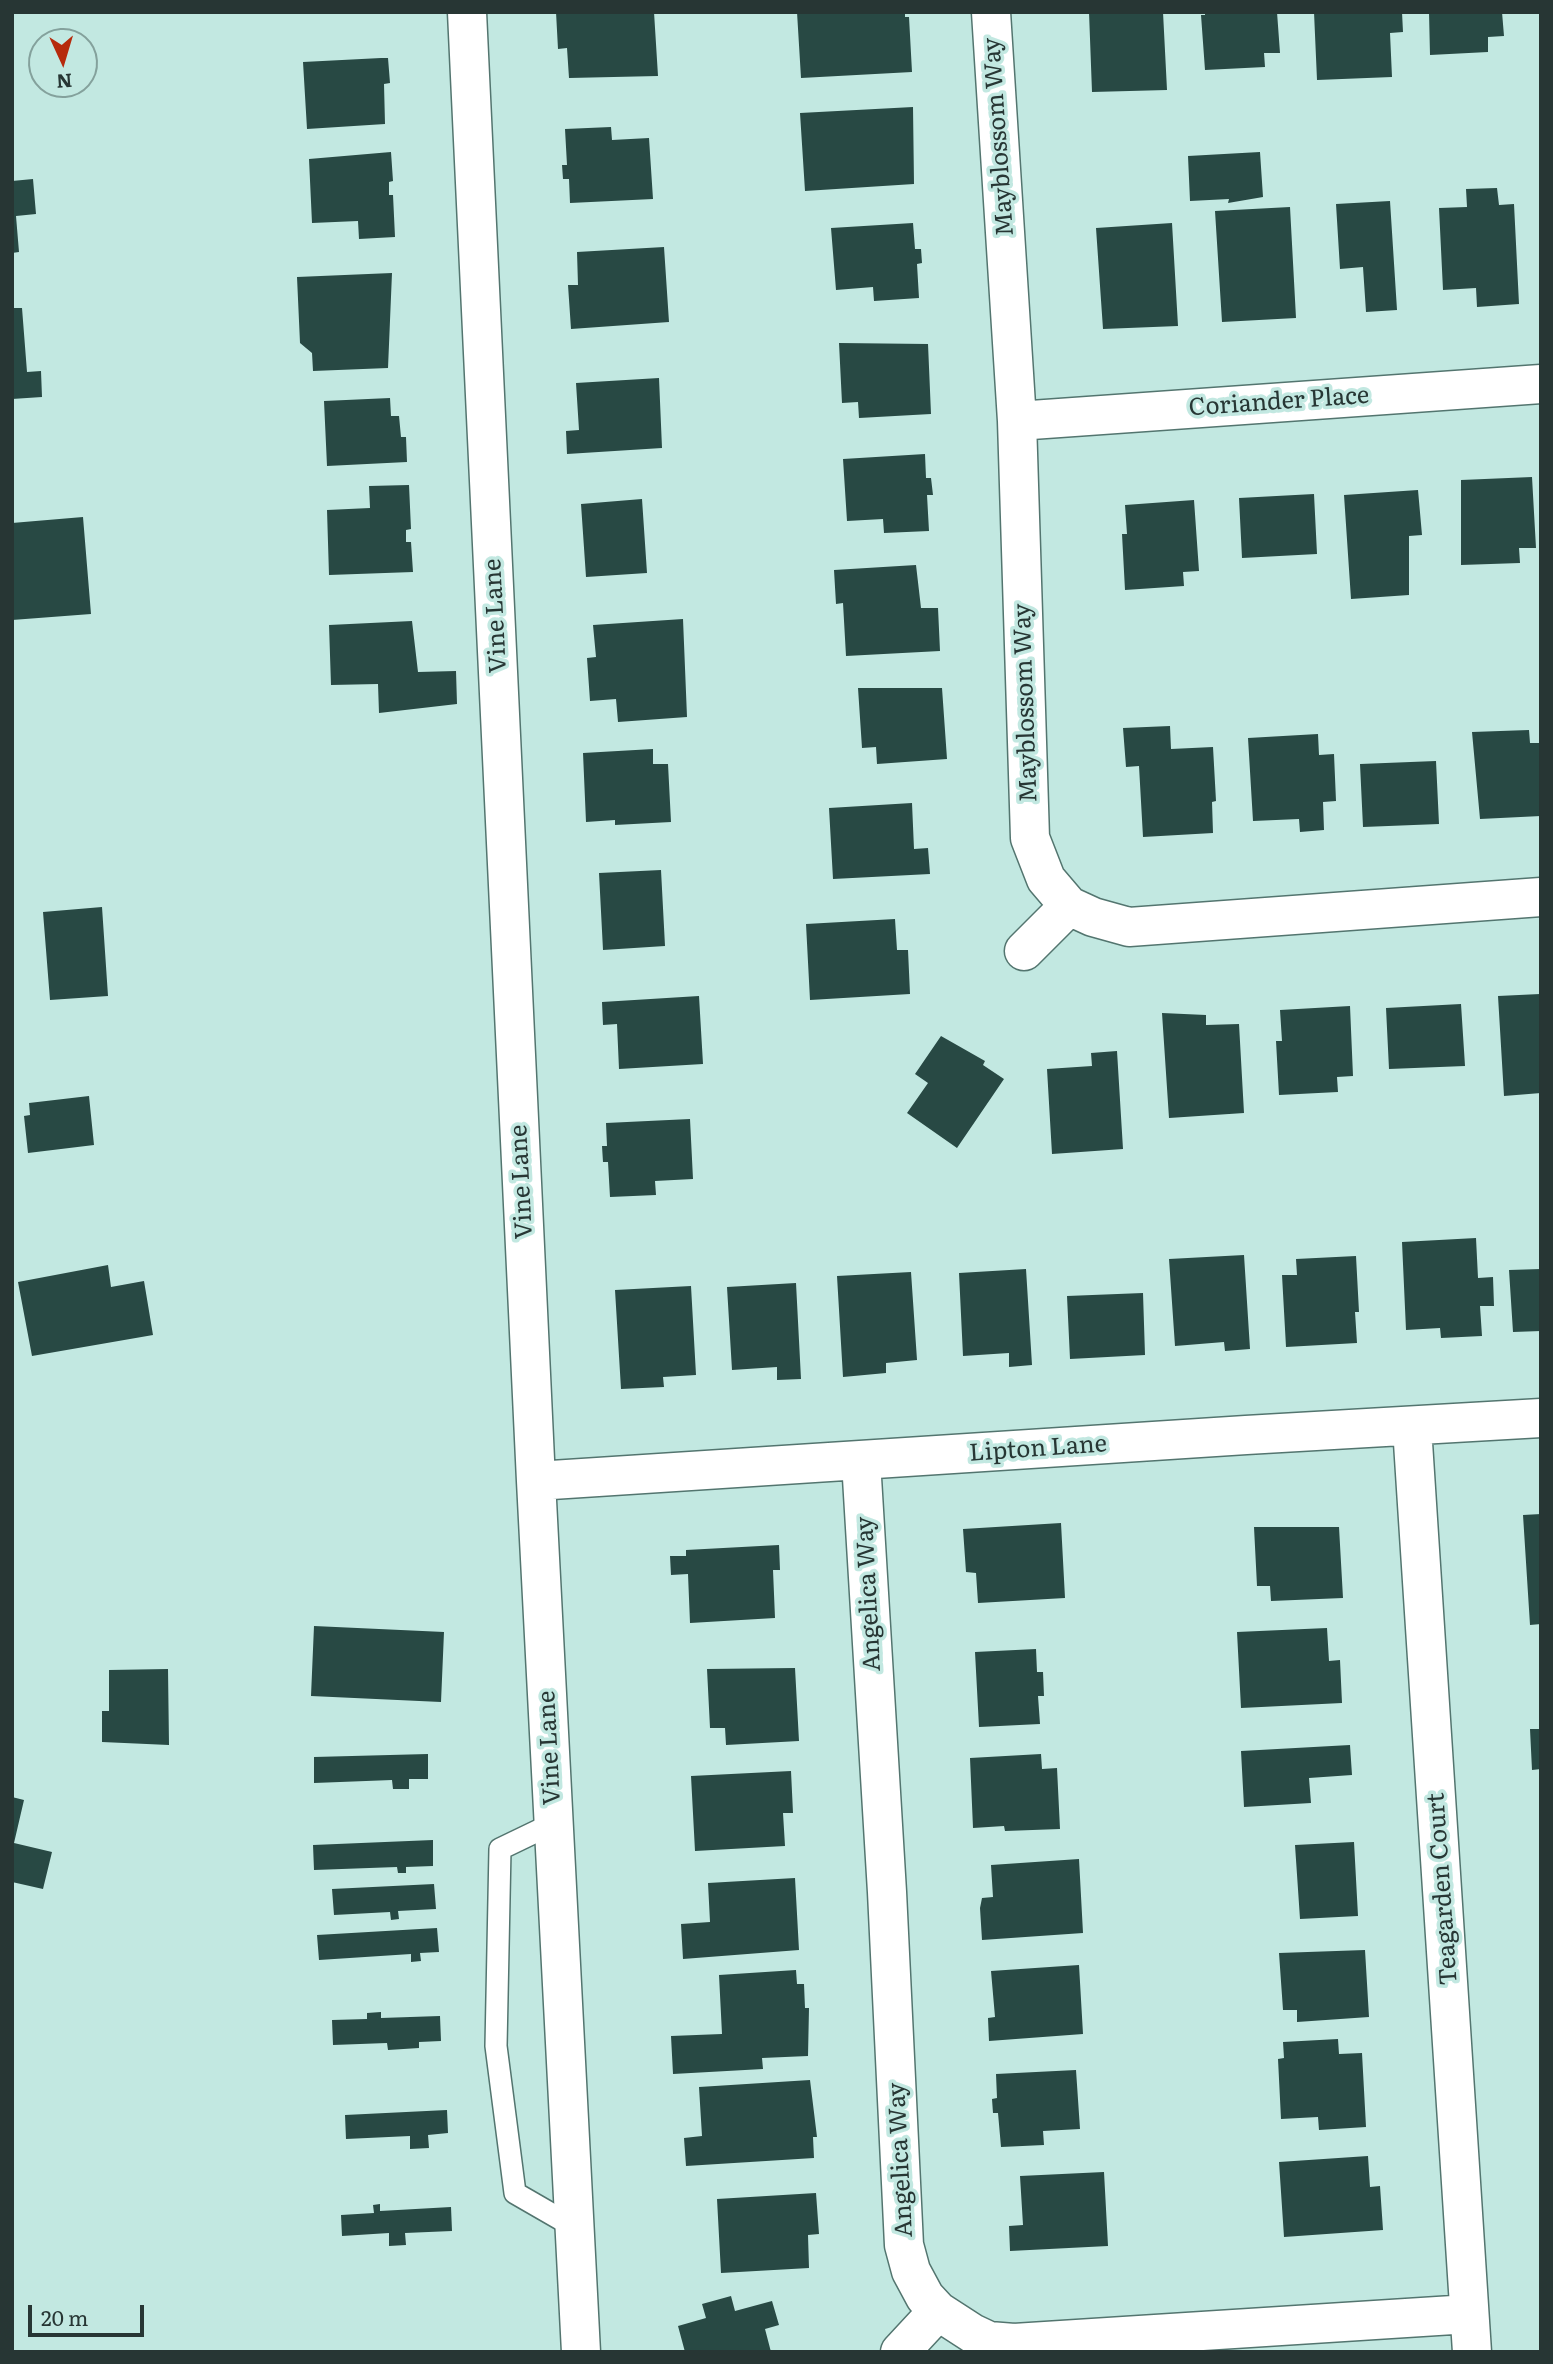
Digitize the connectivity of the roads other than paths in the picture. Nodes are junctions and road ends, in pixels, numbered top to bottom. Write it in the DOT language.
graph roads {
  1 [pos="467,12"];
  2 [pos="991,12"];
  3 [pos="1541,384"];
  4 [pos="1017,421"];
  5 [pos="1541,897"];
  6 [pos="1069,906"];
  7 [pos="1024,951"];
  8 [pos="1541,1418"];
  9 [pos="1412,1427"];
  10 [pos="861,1461"];
  11 [pos="536,1481"];
  12 [pos="554,1824"];
  13 [pos="574,2227"];
  14 [pos="938,2311"];
  15 [pos="1469,2314"];
  16 [pos="581,2352"];
  17 [pos="900,2352"];
  18 [pos="1472,2352"];
  1 -- 11 [label="street, Vine Lane"];
  2 -- 4 [label="street, Mayblossom Way"];
  3 -- 4 [label="street, Coriander Place"];
  4 -- 6 [label="street, Mayblossom Way"];
  5 -- 6 [label="street, Mayblossom Way"];
  6 -- 7 [label="street"];
  8 -- 9 [label="street, Lipton Lane"];
  9 -- 10 [label="street, Lipton Lane"];
  9 -- 15 [label="street, Teagarden Court"];
  10 -- 11 [label="street, Lipton Lane"];
  10 -- 14 [label="street, Angelica Way"];
  11 -- 12 [label="street, Vine Lane"];
  12 -- 13 [label="street, Vine Lane"];
  12 -- 13 [label="lane"];
  13 -- 16 [label="street, Vine Lane"];
  14 -- 15 [label="street, Angelica Way"];
  14 -- 17 [label="street"];
  15 -- 18 [label="street, Teagarden Court"];
}
